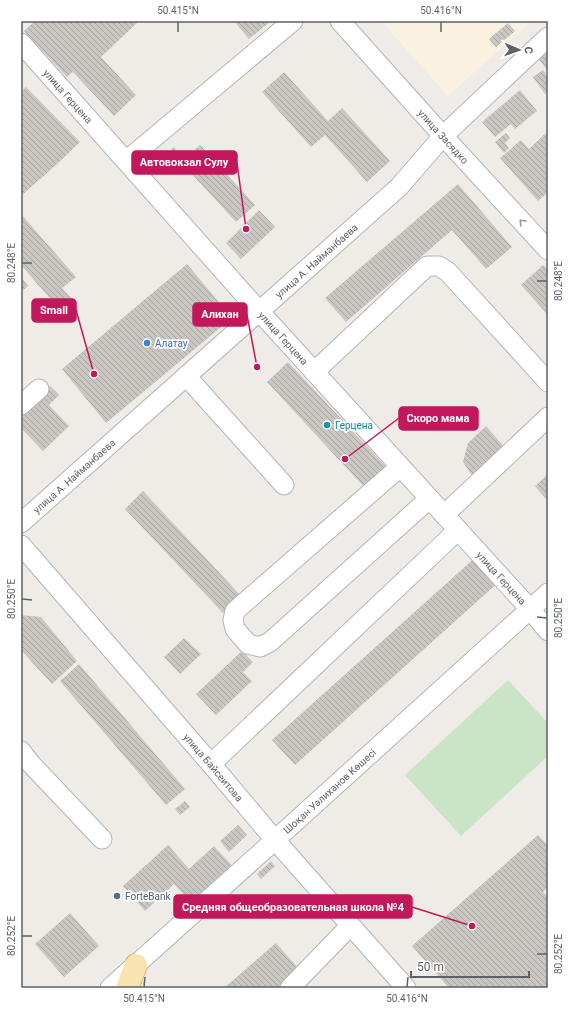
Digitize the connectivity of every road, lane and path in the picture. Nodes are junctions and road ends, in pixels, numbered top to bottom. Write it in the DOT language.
graph roads {
  1 [pos="293,21"];
  2 [pos="340,21"];
  3 [pos="548,37"];
  4 [pos="21,43"];
  5 [pos="443,136"];
  6 [pos="126,161"];
  7 [pos="548,250"];
  8 [pos="259,311"];
  9 [pos="314,372"];
  10 [pos="186,376"];
  11 [pos="548,382"];
  12 [pos="39,389"];
  13 [pos="21,405"];
  14 [pos="548,417"];
  15 [pos="400,466"];
  16 [pos="284,485"];
  17 [pos="429,499"];
  18 [pos="444,515"];
  19 [pos="21,523"];
  20 [pos="458,530"];
  21 [pos="21,545"];
  22 [pos="548,593"];
  23 [pos="530,609"];
  24 [pos="548,631"];
  25 [pos="24,762"];
  26 [pos="211,764"];
  27 [pos="102,839"];
  28 [pos="275,840"];
  29 [pos="350,926"];
  30 [pos="136,965"];
  31 [pos="110,988"];
  32 [pos="127,988"];
  33 [pos="290,988"];
  34 [pos="406,988"];
  1 -- 6 [label="street"];
  2 -- 5 [label="street, улица Засядко"];
  3 -- 5 [label="street, улица А. Найманбаева"];
  4 -- 6 [label="street, улица Герцена"];
  7 -- 5 [label="street, улица Засядко, one-way"];
  5 -- 8 [label="street, улица А. Найманбаева"];
  6 -- 8 [label="street, улица Герцена"];
  8 -- 9 [label="street, улица Герцена"];
  8 -- 10 [label="street, улица А. Найманбаева"];
  9 -- 11 [label="street"];
  9 -- 15 [label="street, улица Герцена"];
  10 -- 16 [label="street"];
  10 -- 19 [label="street, улица А. Найманбаева"];
  12 -- 13 [label="street"];
  14 -- 18 [label="street"];
  15 -- 17 [label="street, улица Герцена"];
  15 -- 17 [label="street"];
  17 -- 18 [label="street, улица Герцена"];
  18 -- 20 [label="street, улица Герцена"];
  20 -- 23 [label="street, улица Герцена"];
  20 -- 26 [label="street"];
  21 -- 26 [label="street, улица Байсеитова"];
  22 -- 23 [label="street, Шоқан Уәлиханов Көшесі"];
  23 -- 24 [label="street, улица Герцена"];
  23 -- 28 [label="street, Шоқан Уәлиханов Көшесі"];
  25 -- 27 [label="street"];
  26 -- 28 [label="street, улица Байсеитова"];
  28 -- 29 [label="street, улица Байсеитова"];
  28 -- 30 [label="street, Шоқан Уәлиханов Көшесі"];
  29 -- 33 [label="street"];
  29 -- 34 [label="street, улица Байсеитова"];
  30 -- 31 [label="street, Шоқан Уәлиханов Көшесі"];
  30 -- 32 [label="main road"];
}
